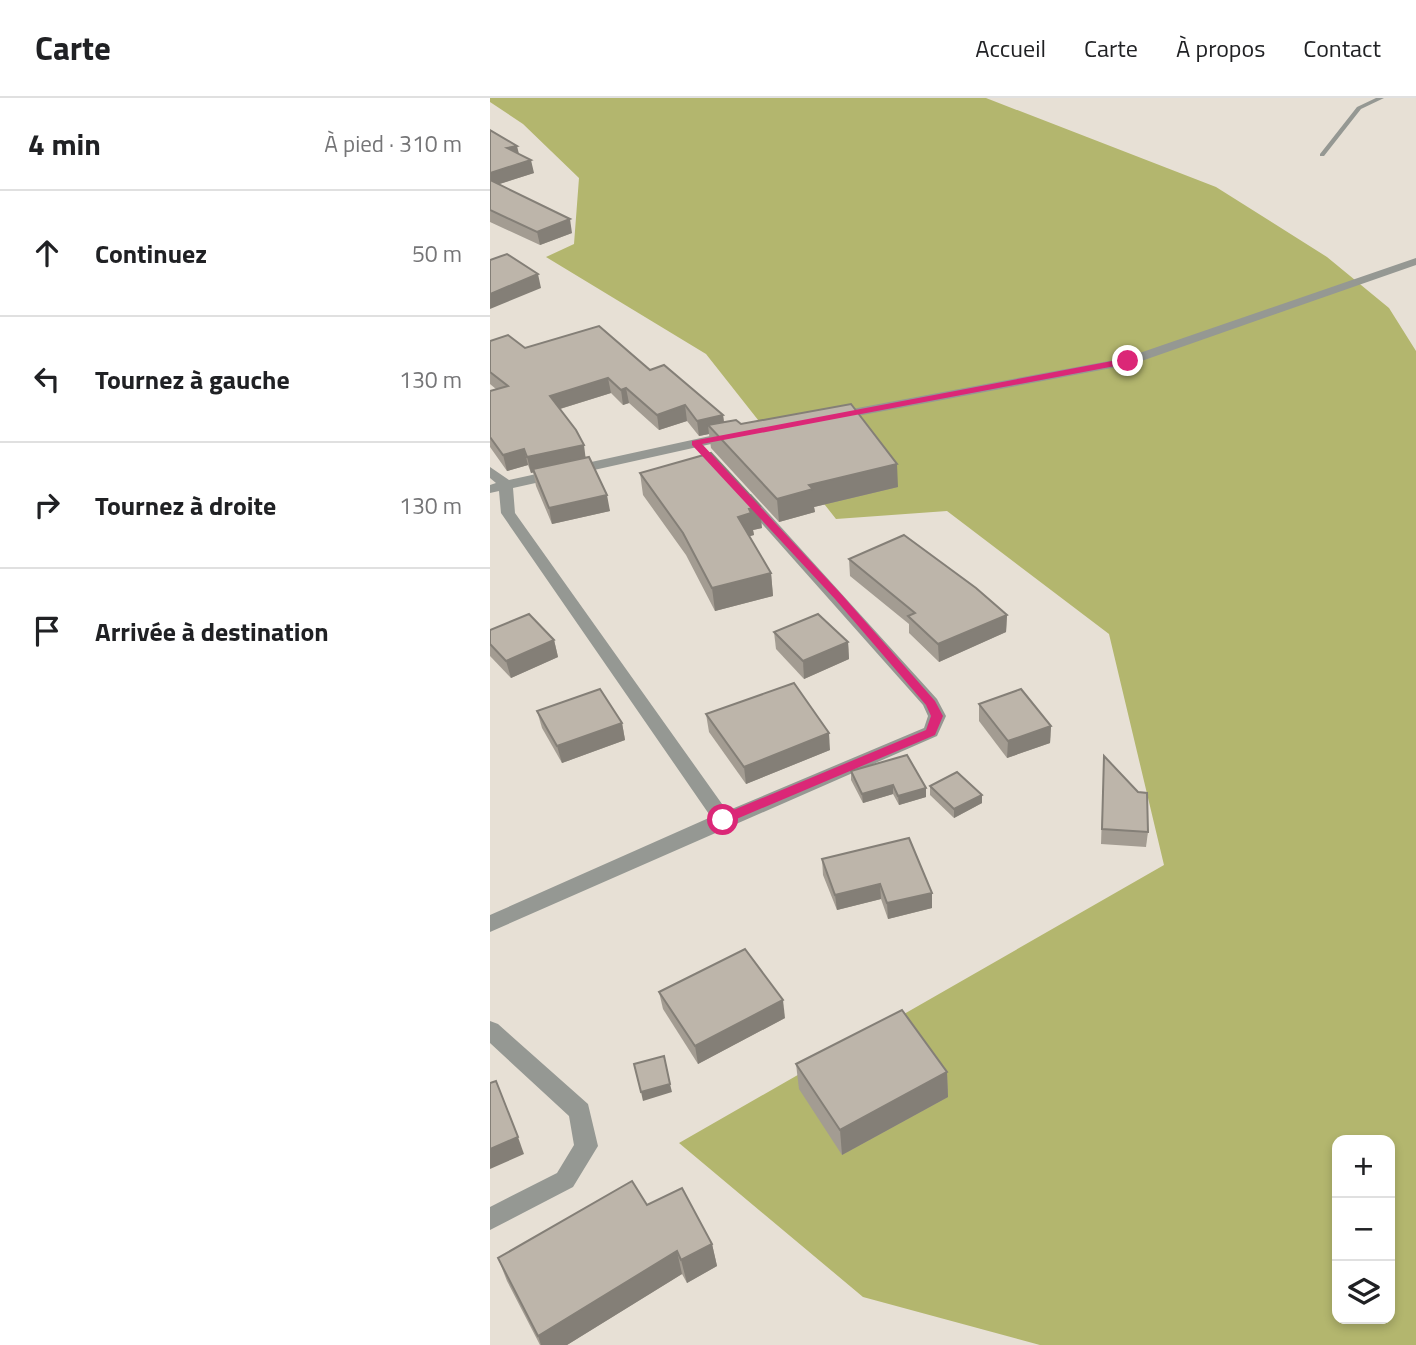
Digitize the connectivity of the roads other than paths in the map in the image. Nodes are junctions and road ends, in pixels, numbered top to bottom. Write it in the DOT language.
graph roads {
  1 [pos="1381,98"];
  2 [pos="1322,155"];
  3 [pos="1416,261"];
  4 [pos="817,419"];
  5 [pos="749,432"];
  6 [pos="696,443"];
  7 [pos="713,462"];
  8 [pos="490,471"];
  9 [pos="731,481"];
  10 [pos="498,486"];
  11 [pos="723,820"];
  12 [pos="490,924"];
  13 [pos="490,1030"];
  14 [pos="490,1219"];
  1 -- 2 [label="lane"];
  3 -- 4 [label="street"];
  5 -- 6 [label="street"];
  6 -- 7 [label="street"];
  6 -- 10 [label="street"];
  8 -- 10 [label="street"];
  9 -- 11 [label="street"];
  10 -- 11 [label="street"];
  11 -- 12 [label="street"];
  13 -- 14 [label="street"];
}
